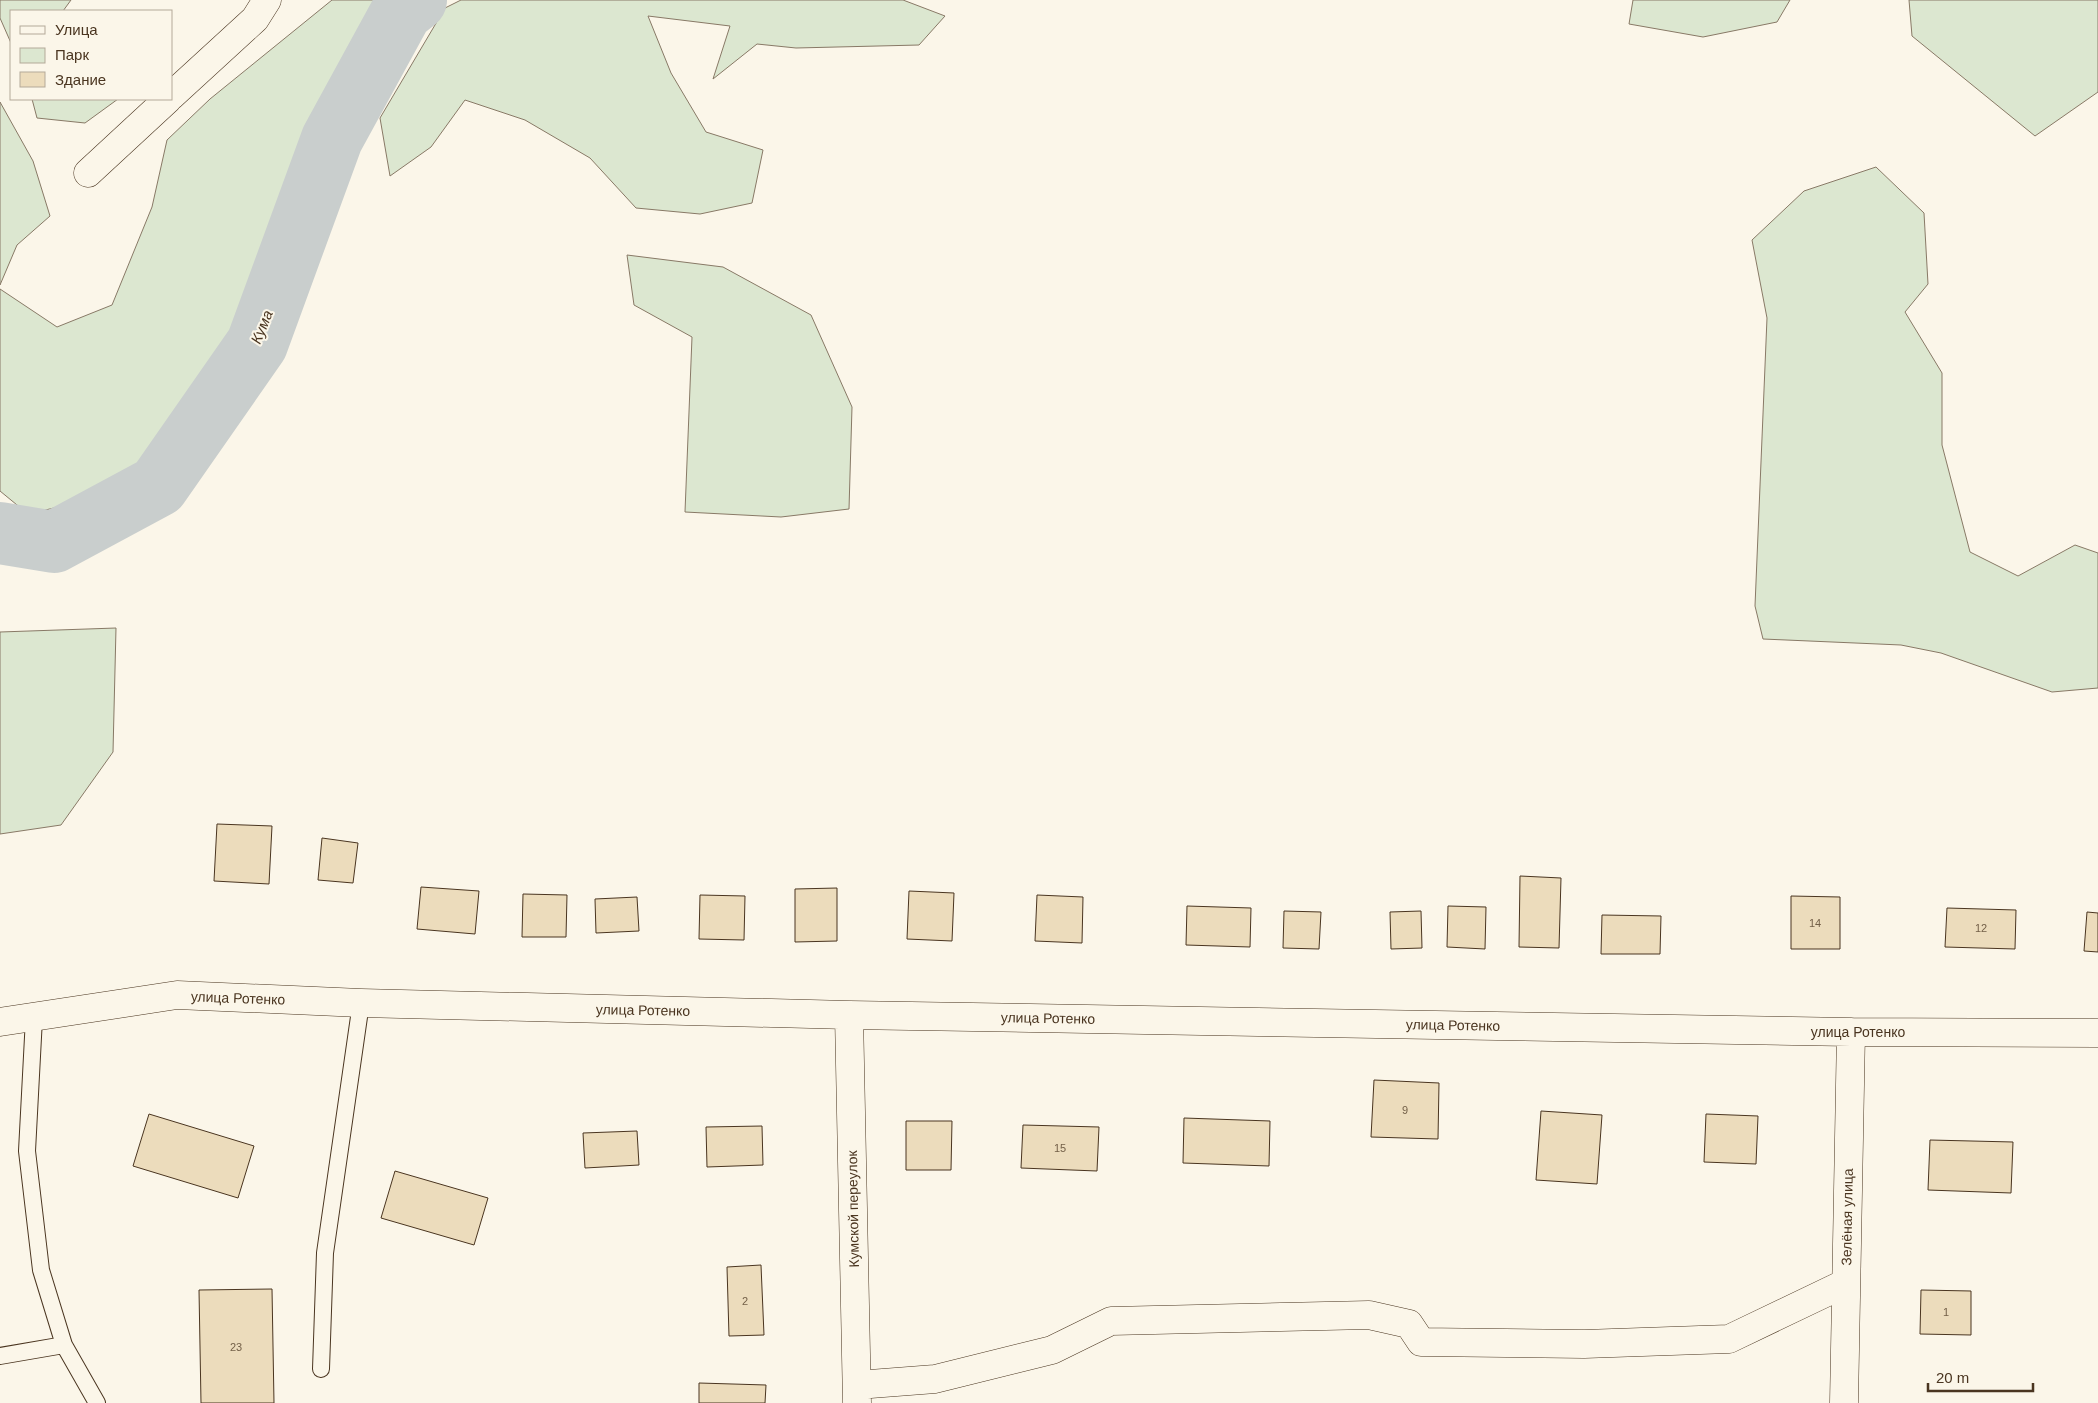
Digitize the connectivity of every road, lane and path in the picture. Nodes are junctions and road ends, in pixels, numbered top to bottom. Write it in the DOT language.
graph roads {
  1 [pos="268,0"];
  2 [pos="172,95"];
  3 [pos="167,100"];
  4 [pos="88,172"];
  5 [pos="361,1003"];
  6 [pos="848,1015"];
  7 [pos="34,1018"];
  8 [pos="0,1022"];
  9 [pos="1851,1032"];
  10 [pos="2098,1033"];
  11 [pos="1846,1283"];
  12 [pos="64,1345"];
  13 [pos="0,1356"];
  14 [pos="322,1369"];
  15 [pos="857,1394"];
  16 [pos="97,1403"];
  17 [pos="1844,1403"];
  1 -- 2 [label="street"];
  3 -- 4 [label="street"];
  5 -- 6 [label="street, улица Ротенко"];
  5 -- 7 [label="street, улица Ротенко"];
  5 -- 14 [label="lane"];
  6 -- 9 [label="street, улица Ротенко"];
  6 -- 15 [label="street, Кумской переулок"];
  7 -- 8 [label="street, улица Ротенко"];
  7 -- 12 [label="lane"];
  9 -- 10 [label="street, улица Ротенко"];
  9 -- 11 [label="street, Зелёная улица"];
  11 -- 15 [label="street"];
  11 -- 17 [label="street, Зелёная улица"];
  12 -- 13 [label="lane"];
  12 -- 16 [label="lane"];
}
